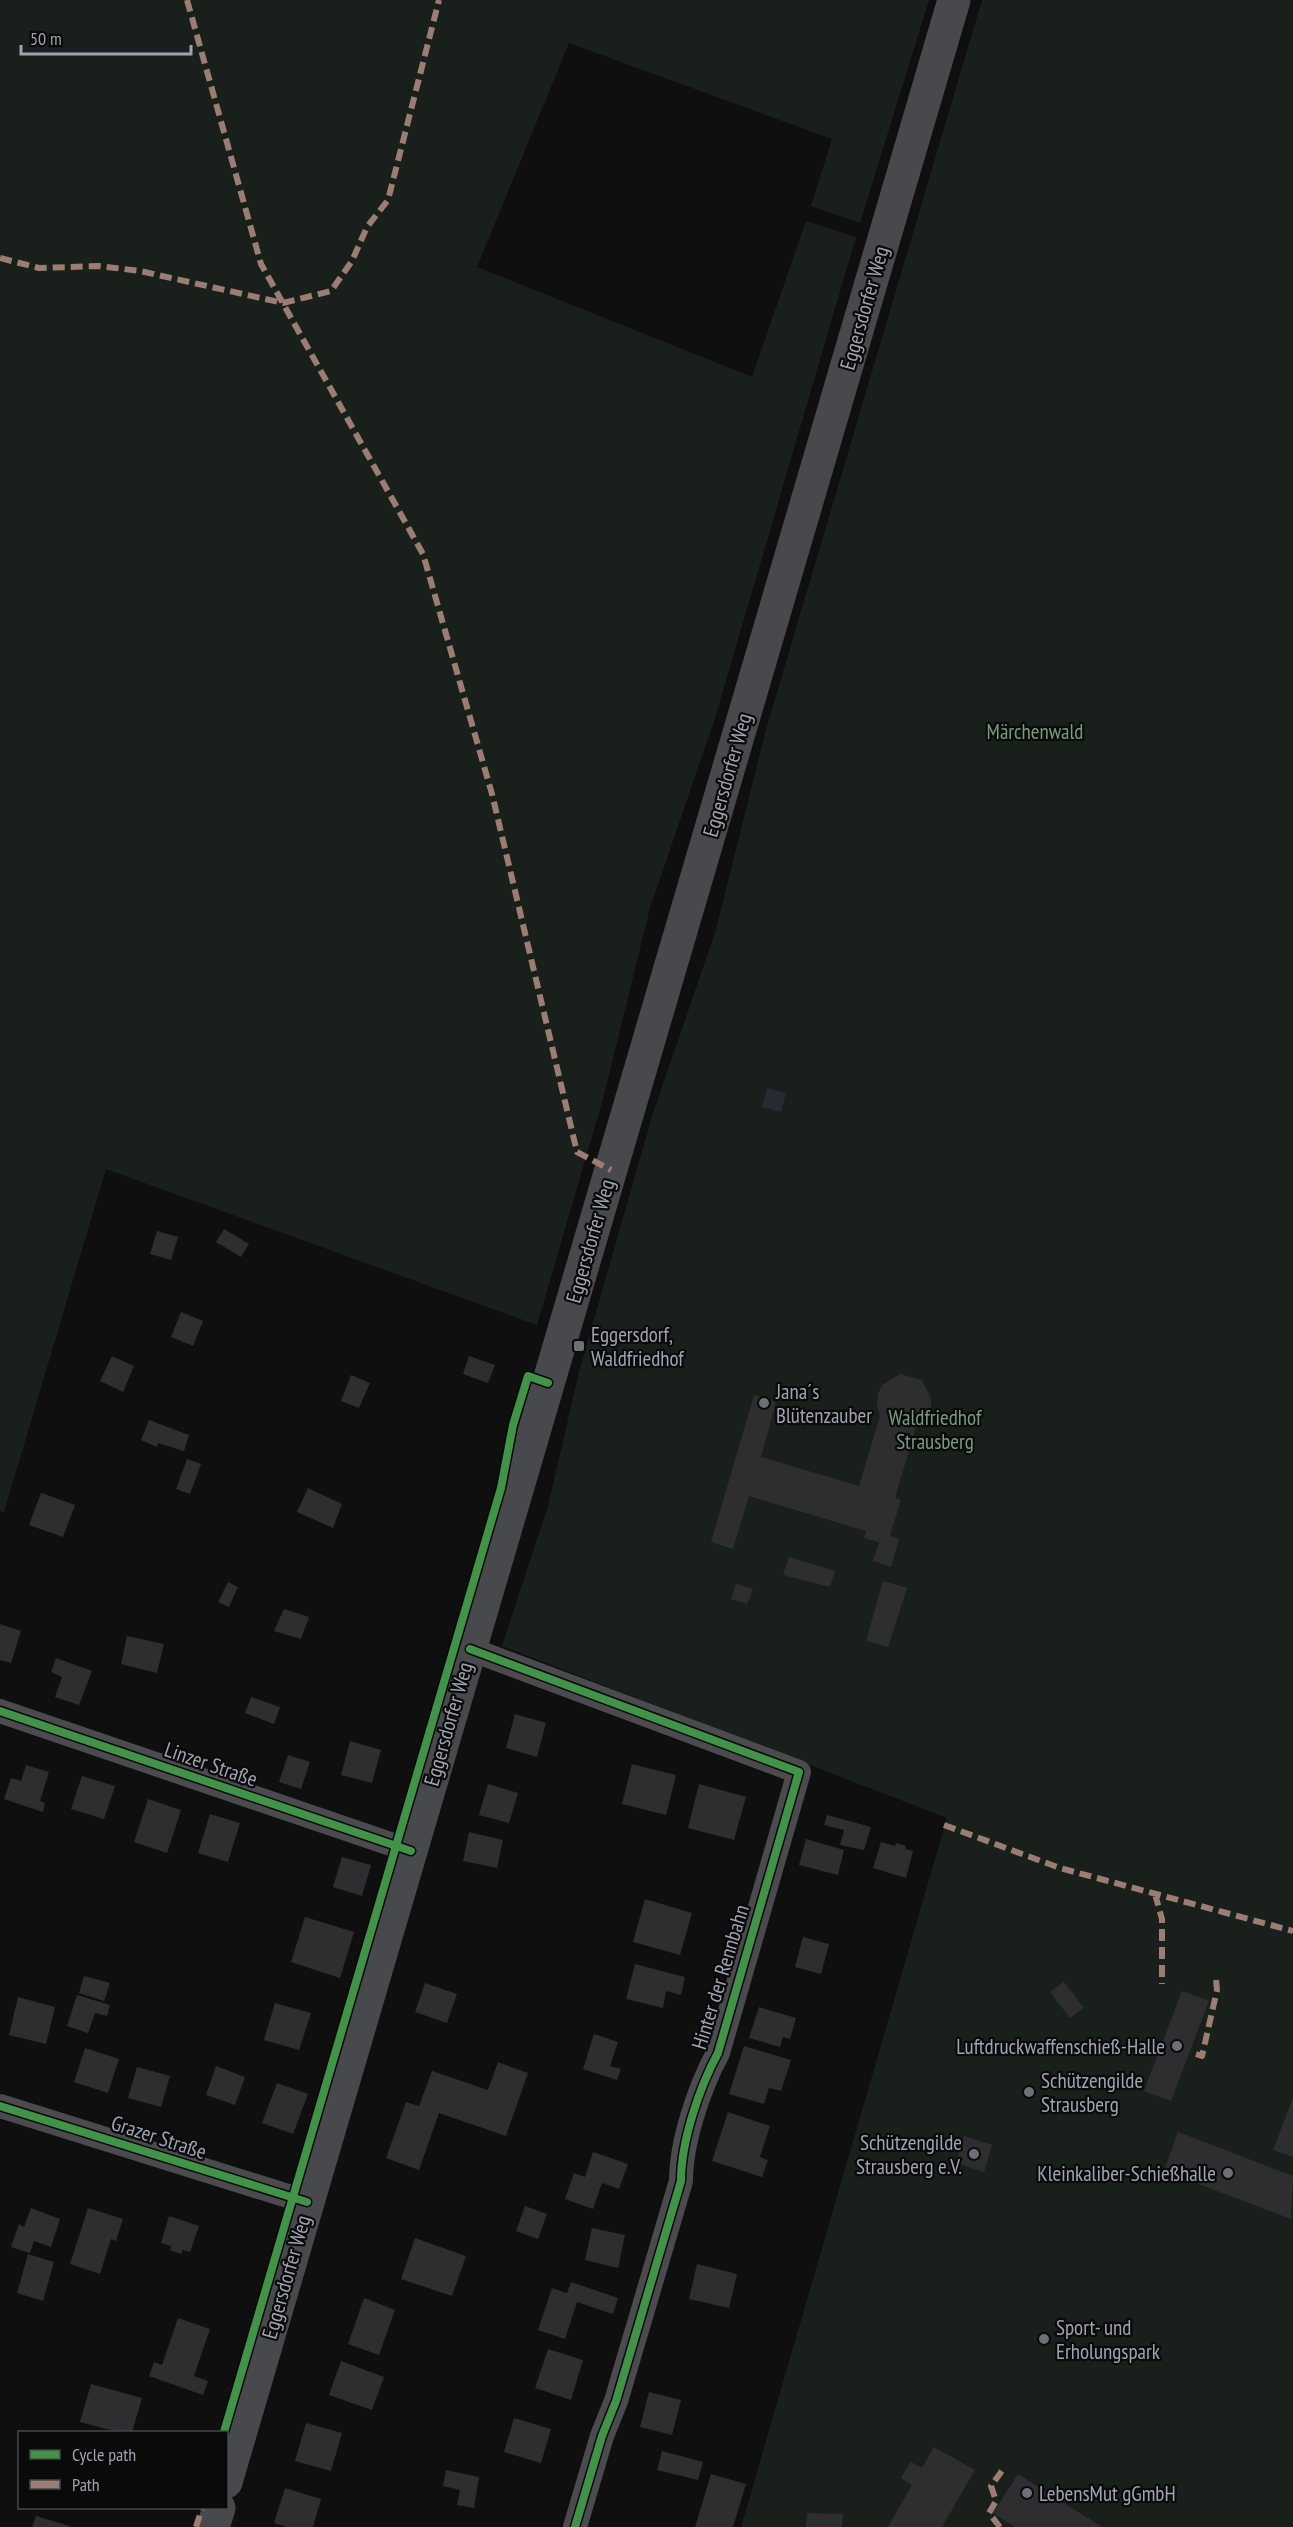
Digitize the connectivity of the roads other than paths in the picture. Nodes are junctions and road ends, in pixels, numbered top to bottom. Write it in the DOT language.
graph roads {
  1 [pos="954,0"];
  2 [pos="470,1649"];
  3 [pos="0,1711"];
  4 [pos="411,1851"];
  5 [pos="0,2106"];
  6 [pos="307,2202"];
  7 [pos="228,2475"];
  8 [pos="219,2509"];
  9 [pos="213,2527"];
  10 [pos="574,2527"];
  1 -- 2 [label="main road, Eggersdorfer Weg"];
  2 -- 4 [label="main road, Eggersdorfer Weg"];
  2 -- 10 [label="street, Hinter der Rennbahn"];
  3 -- 4 [label="street, Linzer Straße"];
  4 -- 6 [label="main road, Eggersdorfer Weg"];
  5 -- 6 [label="street, Grazer Straße"];
  6 -- 7 [label="main road, Eggersdorfer Weg"];
  8 -- 9 [label="main road"];
}
